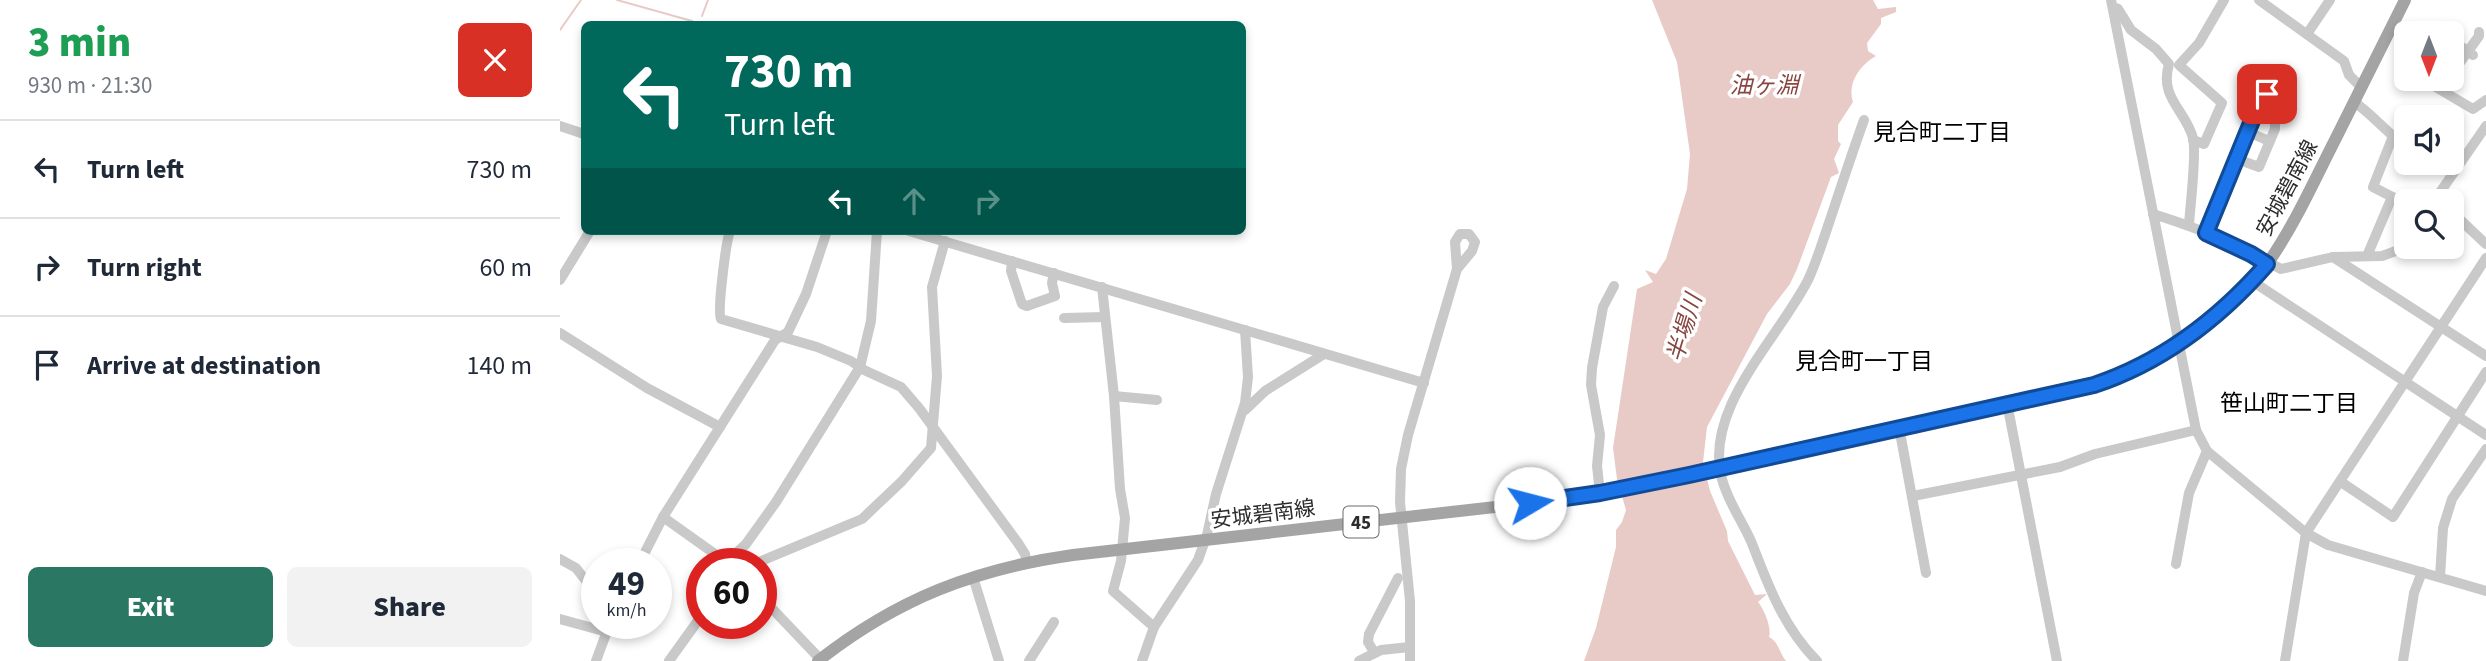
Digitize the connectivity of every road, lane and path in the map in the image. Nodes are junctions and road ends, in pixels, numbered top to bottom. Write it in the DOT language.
graph roads {
  1 [pos="2224,0"];
  2 [pos="2330,0"];
  3 [pos="2264,2"];
  4 [pos="2400,2"];
  5 [pos="2112,4"];
  6 [pos="2479,32"];
  7 [pos="2307,34"];
  8 [pos="2464,49"];
  9 [pos="2470,54"];
  10 [pos="2464,59"];
  11 [pos="2361,88"];
  12 [pos="2442,91"];
  13 [pos="2486,100"];
  14 [pos="2354,102"];
  15 [pos="1864,120"];
  16 [pos="560,125"];
  17 [pos="2486,126"];
  18 [pos="2248,132"];
  19 [pos="581,133"];
  20 [pos="2193,140"];
  21 [pos="2269,141"];
  22 [pos="2237,159"];
  23 [pos="2444,189"];
  24 [pos="2392,197"];
  25 [pos="2153,214"];
  26 [pos="2464,223"];
  27 [pos="2189,225"];
  28 [pos="2206,233"];
  29 [pos="588,235"];
  30 [pos="729,235"];
  31 [pos="826,235"];
  32 [pos="877,235"];
  33 [pos="923,235"];
  34 [pos="945,241"];
  35 [pos="2486,244"];
  36 [pos="2394,252"];
  37 [pos="2367,256"];
  38 [pos="2333,257"];
  39 [pos="2486,258"];
  40 [pos="1012,261"];
  41 [pos="2267,263"];
  42 [pos="1457,269"];
  43 [pos="1054,274"];
  44 [pos="560,280"];
  45 [pos="2252,281"];
  46 [pos="1614,286"];
  47 [pos="1102,288"];
  48 [pos="1105,317"];
  49 [pos="1063,318"];
  50 [pos="2443,327"];
  51 [pos="1245,330"];
  52 [pos="560,333"];
  53 [pos="781,337"];
  54 [pos="2179,344"];
  55 [pos="1324,354"];
  56 [pos="2486,356"];
  57 [pos="860,367"];
  58 [pos="2486,372"];
  59 [pos="1424,383"];
  60 [pos="2406,383"];
  61 [pos="1114,396"];
  62 [pos="1157,400"];
  63 [pos="2007,403"];
  64 [pos="1242,413"];
  65 [pos="2457,416"];
  66 [pos="720,427"];
  67 [pos="1899,427"];
  68 [pos="933,428"];
  69 [pos="2196,430"];
  70 [pos="2486,435"];
  71 [pos="2486,449"];
  72 [pos="2207,451"];
  73 [pos="1717,469"];
  74 [pos="2021,474"];
  75 [pos="2341,482"];
  76 [pos="1600,493"];
  77 [pos="1913,496"];
  78 [pos="663,517"];
  79 [pos="1402,517"];
  80 [pos="2306,533"];
  81 [pos="1205,540"];
  82 [pos="647,548"];
  83 [pos="707,548"];
  84 [pos="742,548"];
  85 [pos="1121,550"];
  86 [pos="777,554"];
  87 [pos="560,559"];
  88 [pos="1027,563"];
  89 [pos="2176,564"];
  90 [pos="2422,572"];
  91 [pos="1926,573"];
  92 [pos="581,574"];
  93 [pos="973,577"];
  94 [pos="2440,577"];
  95 [pos="1398,578"];
  96 [pos="2486,590"];
  97 [pos="777,614"];
  98 [pos="560,619"];
  99 [pos="581,622"];
  100 [pos="1054,622"];
  101 [pos="1154,627"];
  102 [pos="686,637"];
  103 [pos="604,639"];
  104 [pos="1410,647"];
  105 [pos="1374,652"];
  106 [pos="820,660"];
  107 [pos="596,661"];
  108 [pos="669,661"];
  109 [pos="999,661"];
  110 [pos="1029,661"];
  111 [pos="1142,661"];
  112 [pos="1360,661"];
  113 [pos="1410,661"];
  114 [pos="1817,661"];
  115 [pos="2057,661"];
  116 [pos="2285,661"];
  117 [pos="2403,661"];
  1 -- 20 [label="street"];
  2 -- 7 [label="street"];
  3 -- 7 [label="street"];
  4 -- 11 [label="main road, 安城碧南線 / 45"];
  5 -- 20 [label="street"];
  5 -- 25 [label="street"];
  6 -- 9 [label="street"];
  7 -- 11 [label="street"];
  8 -- 9 [label="street"];
  9 -- 10 [label="street"];
  11 -- 14 [label="main road, 安城碧南線 / 45"];
  12 -- 13 [label="street"];
  14 -- 24 [label="street"];
  14 -- 41 [label="main road, 安城碧南線 / 45"];
  15 -- 73 [label="street"];
  16 -- 19 [label="street"];
  17 -- 23 [label="street"];
  18 -- 21 [label="street"];
  18 -- 21 [label="street"];
  18 -- 22 [label="street"];
  20 -- 27 [label="street"];
  21 -- 22 [label="street"];
  22 -- 28 [label="street"];
  24 -- 37 [label="street"];
  25 -- 27 [label="street"];
  25 -- 54 [label="street"];
  26 -- 35 [label="street"];
  27 -- 28 [label="street"];
  28 -- 41 [label="street"];
  29 -- 44 [label="street"];
  30 -- 53 [label="street"];
  31 -- 53 [label="street"];
  32 -- 57 [label="street"];
  33 -- 34 [label="street"];
  34 -- 40 [label="street"];
  34 -- 68 [label="street"];
  36 -- 37 [label="street"];
  37 -- 38 [label="street"];
  38 -- 41 [label="street"];
  38 -- 50 [label="street"];
  39 -- 50 [label="street"];
  40 -- 43 [label="street"];
  40 -- 43 [label="street"];
  41 -- 45 [label="main road, 安城碧南線 / 45"];
  42 -- 59 [label="street"];
  43 -- 47 [label="street"];
  45 -- 54 [label="main road, 安城碧南線 / 45"];
  45 -- 60 [label="street"];
  46 -- 76 [label="street"];
  47 -- 48 [label="street"];
  47 -- 51 [label="street"];
  48 -- 49 [label="street"];
  48 -- 61 [label="street"];
  50 -- 56 [label="street"];
  50 -- 60 [label="street"];
  51 -- 55 [label="street"];
  51 -- 64 [label="street"];
  52 -- 66 [label="street"];
  53 -- 57 [label="street"];
  53 -- 66 [label="street"];
  54 -- 63 [label="main road, 安城碧南線 / 45"];
  54 -- 69 [label="street"];
  55 -- 59 [label="street"];
  55 -- 64 [label="street"];
  57 -- 68 [label="street"];
  57 -- 84 [label="street"];
  58 -- 65 [label="street"];
  59 -- 79 [label="street"];
  60 -- 65 [label="street"];
  60 -- 75 [label="street"];
  61 -- 62 [label="street"];
  61 -- 85 [label="street"];
  63 -- 67 [label="main road, 安城碧南線 / 45"];
  63 -- 74 [label="street"];
  64 -- 81 [label="street"];
  65 -- 70 [label="street"];
  65 -- 75 [label="street"];
  66 -- 78 [label="street"];
  67 -- 73 [label="main road, 安城碧南線 / 45"];
  67 -- 77 [label="street"];
  68 -- 86 [label="street"];
  68 -- 88 [label="street"];
  69 -- 72 [label="street"];
  69 -- 74 [label="street"];
  71 -- 94 [label="street"];
  72 -- 80 [label="street"];
  72 -- 89 [label="street"];
  73 -- 76 [label="main road, 安城碧南線 / 45"];
  73 -- 114 [label="street"];
  74 -- 77 [label="street"];
  74 -- 115 [label="street"];
  75 -- 80 [label="street"];
  76 -- 79 [label="main road, 安城碧南線 / 45"];
  77 -- 91 [label="street"];
  78 -- 82 [label="street"];
  78 -- 83 [label="street"];
  79 -- 81 [label="main road, 安城碧南線 / 45"];
  79 -- 104 [label="street"];
  80 -- 90 [label="street"];
  80 -- 116 [label="street"];
  81 -- 85 [label="main road, 安城碧南線 / 45"];
  81 -- 101 [label="street"];
  85 -- 88 [label="main road, 安城碧南線 / 45"];
  85 -- 101 [label="street"];
  87 -- 92 [label="street"];
  88 -- 93 [label="main road, 安城碧南線 / 45"];
  90 -- 94 [label="street"];
  90 -- 117 [label="street"];
  93 -- 106 [label="main road, 安城碧南線 / 45"];
  93 -- 109 [label="street"];
  94 -- 96 [label="street"];
  95 -- 105 [label="street"];
  97 -- 106 [label="street"];
  98 -- 99 [label="street"];
  100 -- 110 [label="street"];
  101 -- 111 [label="street"];
  102 -- 108 [label="street"];
  103 -- 107 [label="street"];
  104 -- 105 [label="street"];
  104 -- 113 [label="street"];
  105 -- 112 [label="street"];
}
